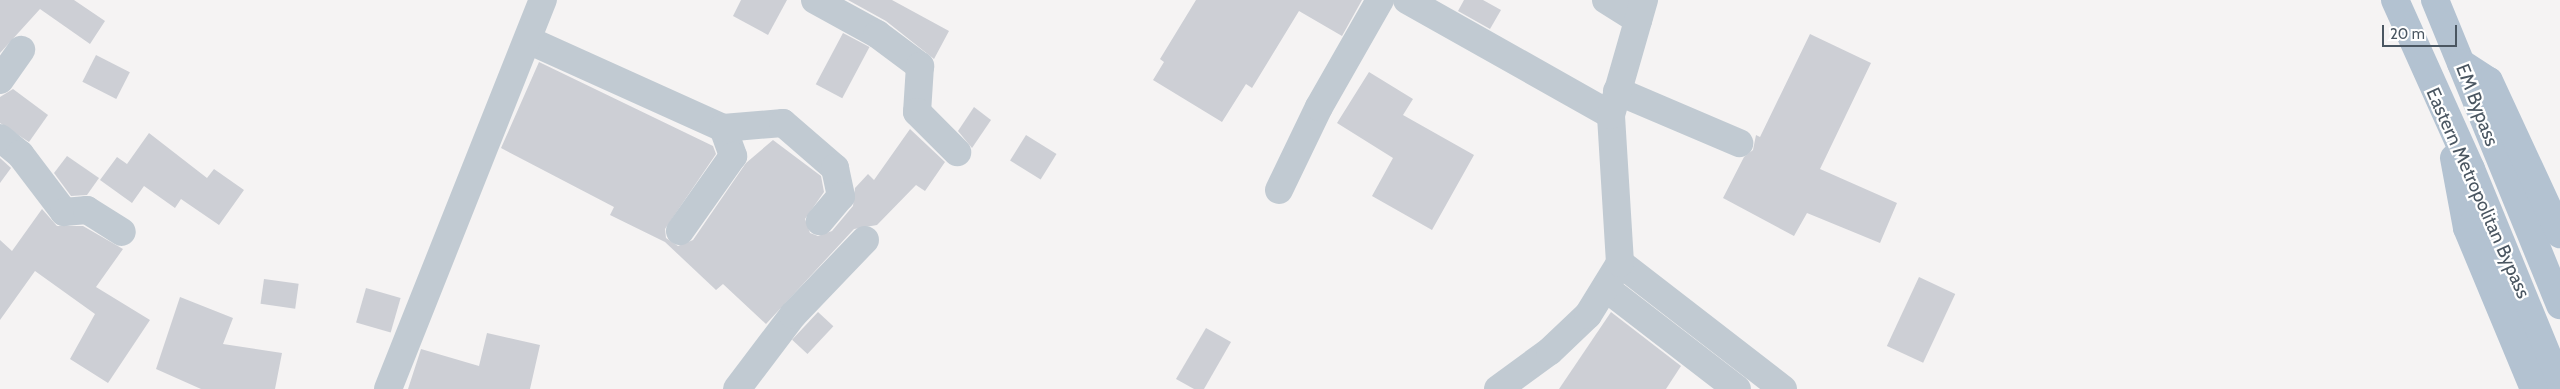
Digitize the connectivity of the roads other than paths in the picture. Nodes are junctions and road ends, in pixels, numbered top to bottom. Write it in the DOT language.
graph roads {
  1 [pos="543,0"];
  2 [pos="815,0"];
  3 [pos="1380,0"];
  4 [pos="1407,0"];
  5 [pos="1606,0"];
  6 [pos="2395,0"];
  7 [pos="2435,0"];
  8 [pos="1641,10"];
  9 [pos="528,40"];
  10 [pos="21,50"];
  11 [pos="2461,63"];
  12 [pos="0,80"];
  13 [pos="1614,103"];
  14 [pos="2447,122"];
  15 [pos="723,128"];
  16 [pos="0,138"];
  17 [pos="1739,143"];
  18 [pos="957,152"];
  19 [pos="2496,155"];
  20 [pos="1279,190"];
  21 [pos="820,221"];
  22 [pos="680,231"];
  23 [pos="122,232"];
  24 [pos="2560,234"];
  25 [pos="865,240"];
  26 [pos="1620,263"];
  27 [pos="1607,289"];
  28 [pos="2560,305"];
  29 [pos="2529,386"];
  30 [pos="2560,386"];
  31 [pos="388,389"];
  32 [pos="737,389"];
  33 [pos="1498,389"];
  34 [pos="1737,389"];
  35 [pos="1783,389"];
  1 -- 9 [label="street"];
  2 -- 18 [label="street"];
  3 -- 20 [label="street"];
  4 -- 13 [label="street"];
  5 -- 8 [label="street"];
  6 -- 14 [label="main road, Eastern Metropolitan Bypass"];
  7 -- 11 [label="main road, EM Bypass"];
  8 -- 13 [label="street"];
  9 -- 15 [label="street"];
  9 -- 31 [label="street"];
  10 -- 12 [label="street"];
  11 -- 19 [label="main road, EM Bypass"];
  11 -- 24 [label="main road"];
  13 -- 17 [label="street"];
  13 -- 26 [label="street"];
  14 -- 29 [label="main road"];
  14 -- 30 [label="main road, Eastern Metropolitan Bypass"];
  15 -- 21 [label="street"];
  15 -- 22 [label="street"];
  16 -- 23 [label="street"];
  19 -- 28 [label="main road, Eastern Metropolitan Bypass"];
  25 -- 32 [label="street"];
  26 -- 27 [label="street"];
  26 -- 35 [label="street"];
  27 -- 33 [label="street"];
  27 -- 34 [label="street"];
}
